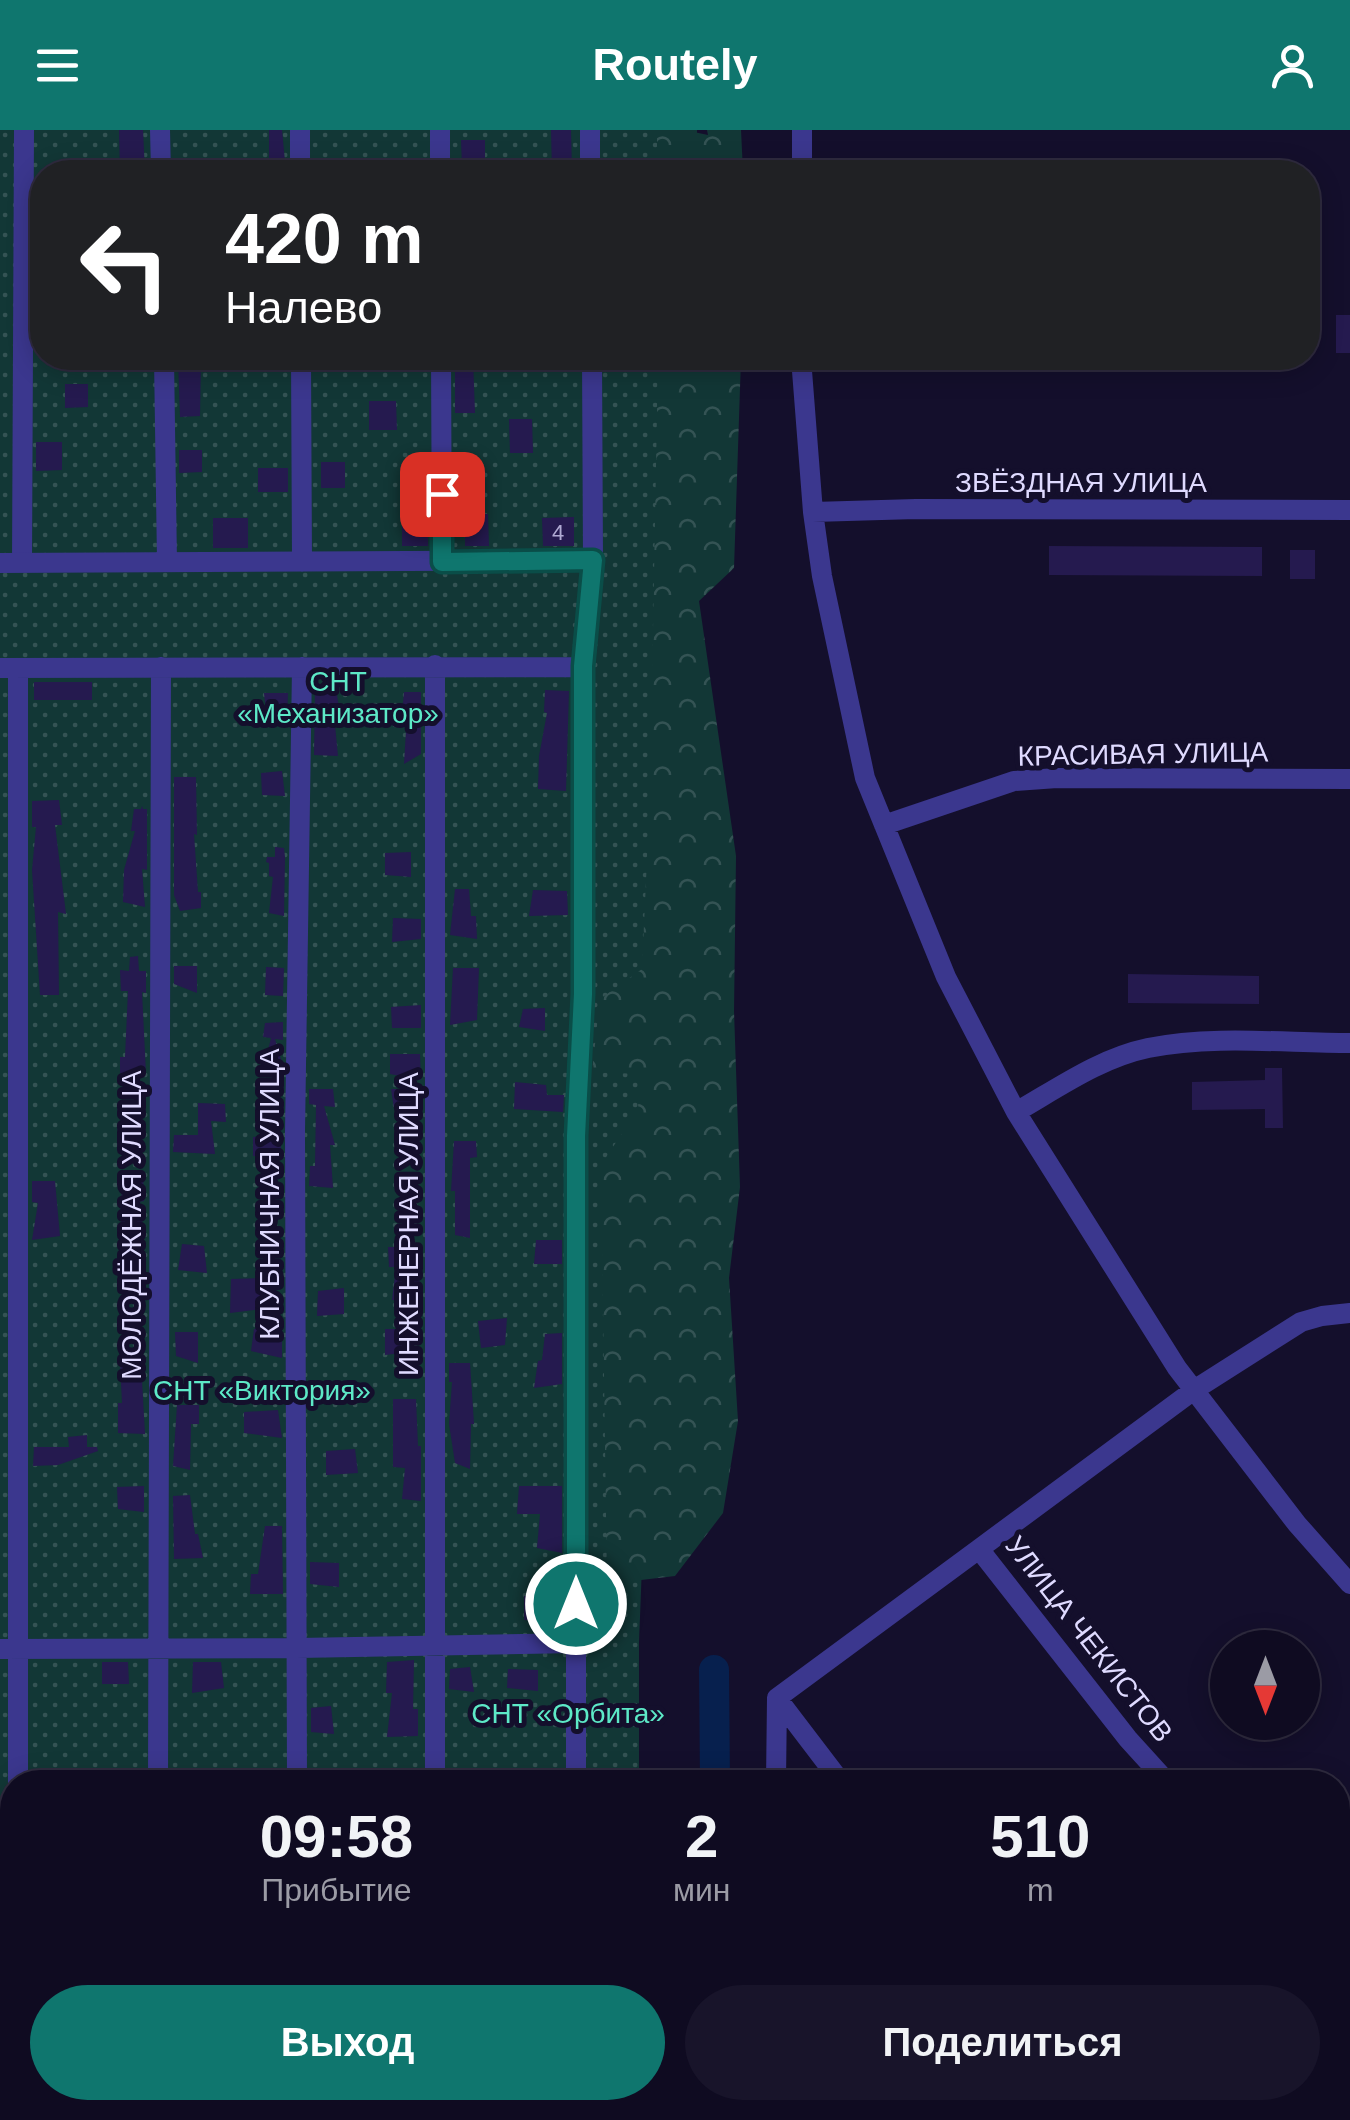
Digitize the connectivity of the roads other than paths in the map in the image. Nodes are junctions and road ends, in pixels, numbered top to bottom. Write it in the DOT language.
graph roads {
  1 [pos="24,130"];
  2 [pos="160,130"];
  3 [pos="300,130"];
  4 [pos="440,130"];
  5 [pos="590,130"];
  6 [pos="802,130"];
  7 [pos="161,160"];
  8 [pos="300,160"];
  9 [pos="440,160"];
  10 [pos="590,160"];
  11 [pos="802,160"];
  12 [pos="164,370"];
  13 [pos="302,370"];
  14 [pos="441,370"];
  15 [pos="592,370"];
  16 [pos="802,370"];
  17 [pos="1350,510"];
  18 [pos="813,512"];
  19 [pos="593,560"];
  20 [pos="166,562"];
  21 [pos="302,562"];
  22 [pos="442,562"];
  23 [pos="0,563"];
  24 [pos="22,563"];
  25 [pos="435,665"];
  26 [pos="302,666"];
  27 [pos="583,666"];
  28 [pos="161,667"];
  29 [pos="9,668"];
  30 [pos="1350,778"];
  31 [pos="884,824"];
  32 [pos="1350,1042"];
  33 [pos="1016,1112"];
  34 [pos="1350,1312"];
  35 [pos="1194,1390"];
  36 [pos="979,1549"];
  37 [pos="1350,1584"];
  38 [pos="576,1643"];
  39 [pos="435,1646"];
  40 [pos="158,1647"];
  41 [pos="298,1648"];
  42 [pos="9,1649"];
  43 [pos="777,1698"];
  44 [pos="17,1770"];
  45 [pos="158,1770"];
  46 [pos="297,1770"];
  47 [pos="435,1770"];
  48 [pos="576,1770"];
  49 [pos="776,1770"];
  50 [pos="832,1770"];
  51 [pos="1156,1770"];
  1 -- 24 [label="street"];
  2 -- 7 [label="street"];
  3 -- 8 [label="street"];
  4 -- 9 [label="street"];
  5 -- 10 [label="street"];
  6 -- 11 [label="street"];
  12 -- 20 [label="street"];
  13 -- 21 [label="street"];
  14 -- 22 [label="street"];
  15 -- 19 [label="street"];
  16 -- 18 [label="street"];
  17 -- 18 [label="street, ЗВЁЗДНАЯ УЛИЦА"];
  18 -- 31 [label="street"];
  19 -- 22 [label="street"];
  19 -- 27 [label="street"];
  20 -- 21 [label="street"];
  20 -- 24 [label="street"];
  21 -- 22 [label="street"];
  23 -- 24 [label="street"];
  25 -- 26 [label="street"];
  25 -- 27 [label="street"];
  25 -- 39 [label="street, ИНЖЕНЕРНАЯ УЛИЦА"];
  26 -- 28 [label="street"];
  26 -- 41 [label="street, КЛУБНИЧНАЯ УЛИЦА"];
  27 -- 38 [label="street"];
  28 -- 29 [label="street"];
  28 -- 40 [label="street, МОЛОДЁЖНАЯ УЛИЦА"];
  29 -- 42 [label="street"];
  30 -- 31 [label="street, КРАСИВАЯ УЛИЦА"];
  31 -- 33 [label="street"];
  32 -- 33 [label="street"];
  33 -- 35 [label="street"];
  34 -- 35 [label="street, УЛИЦА ЧЕКИСТОВ"];
  35 -- 36 [label="street, УЛИЦА ЧЕКИСТОВ"];
  35 -- 37 [label="street"];
  36 -- 43 [label="street"];
  36 -- 51 [label="street, УЛИЦА ЧЕКИСТОВ"];
  38 -- 39 [label="street"];
  38 -- 48 [label="street"];
  39 -- 41 [label="street"];
  39 -- 47 [label="street, ИНЖЕНЕРНАЯ УЛИЦА"];
  40 -- 41 [label="street"];
  40 -- 42 [label="street"];
  40 -- 45 [label="street, МОЛОДЁЖНАЯ УЛИЦА"];
  41 -- 46 [label="street, КЛУБНИЧНАЯ УЛИЦА"];
  42 -- 44 [label="street"];
  43 -- 49 [label="street"];
  43 -- 50 [label="street"];
}
